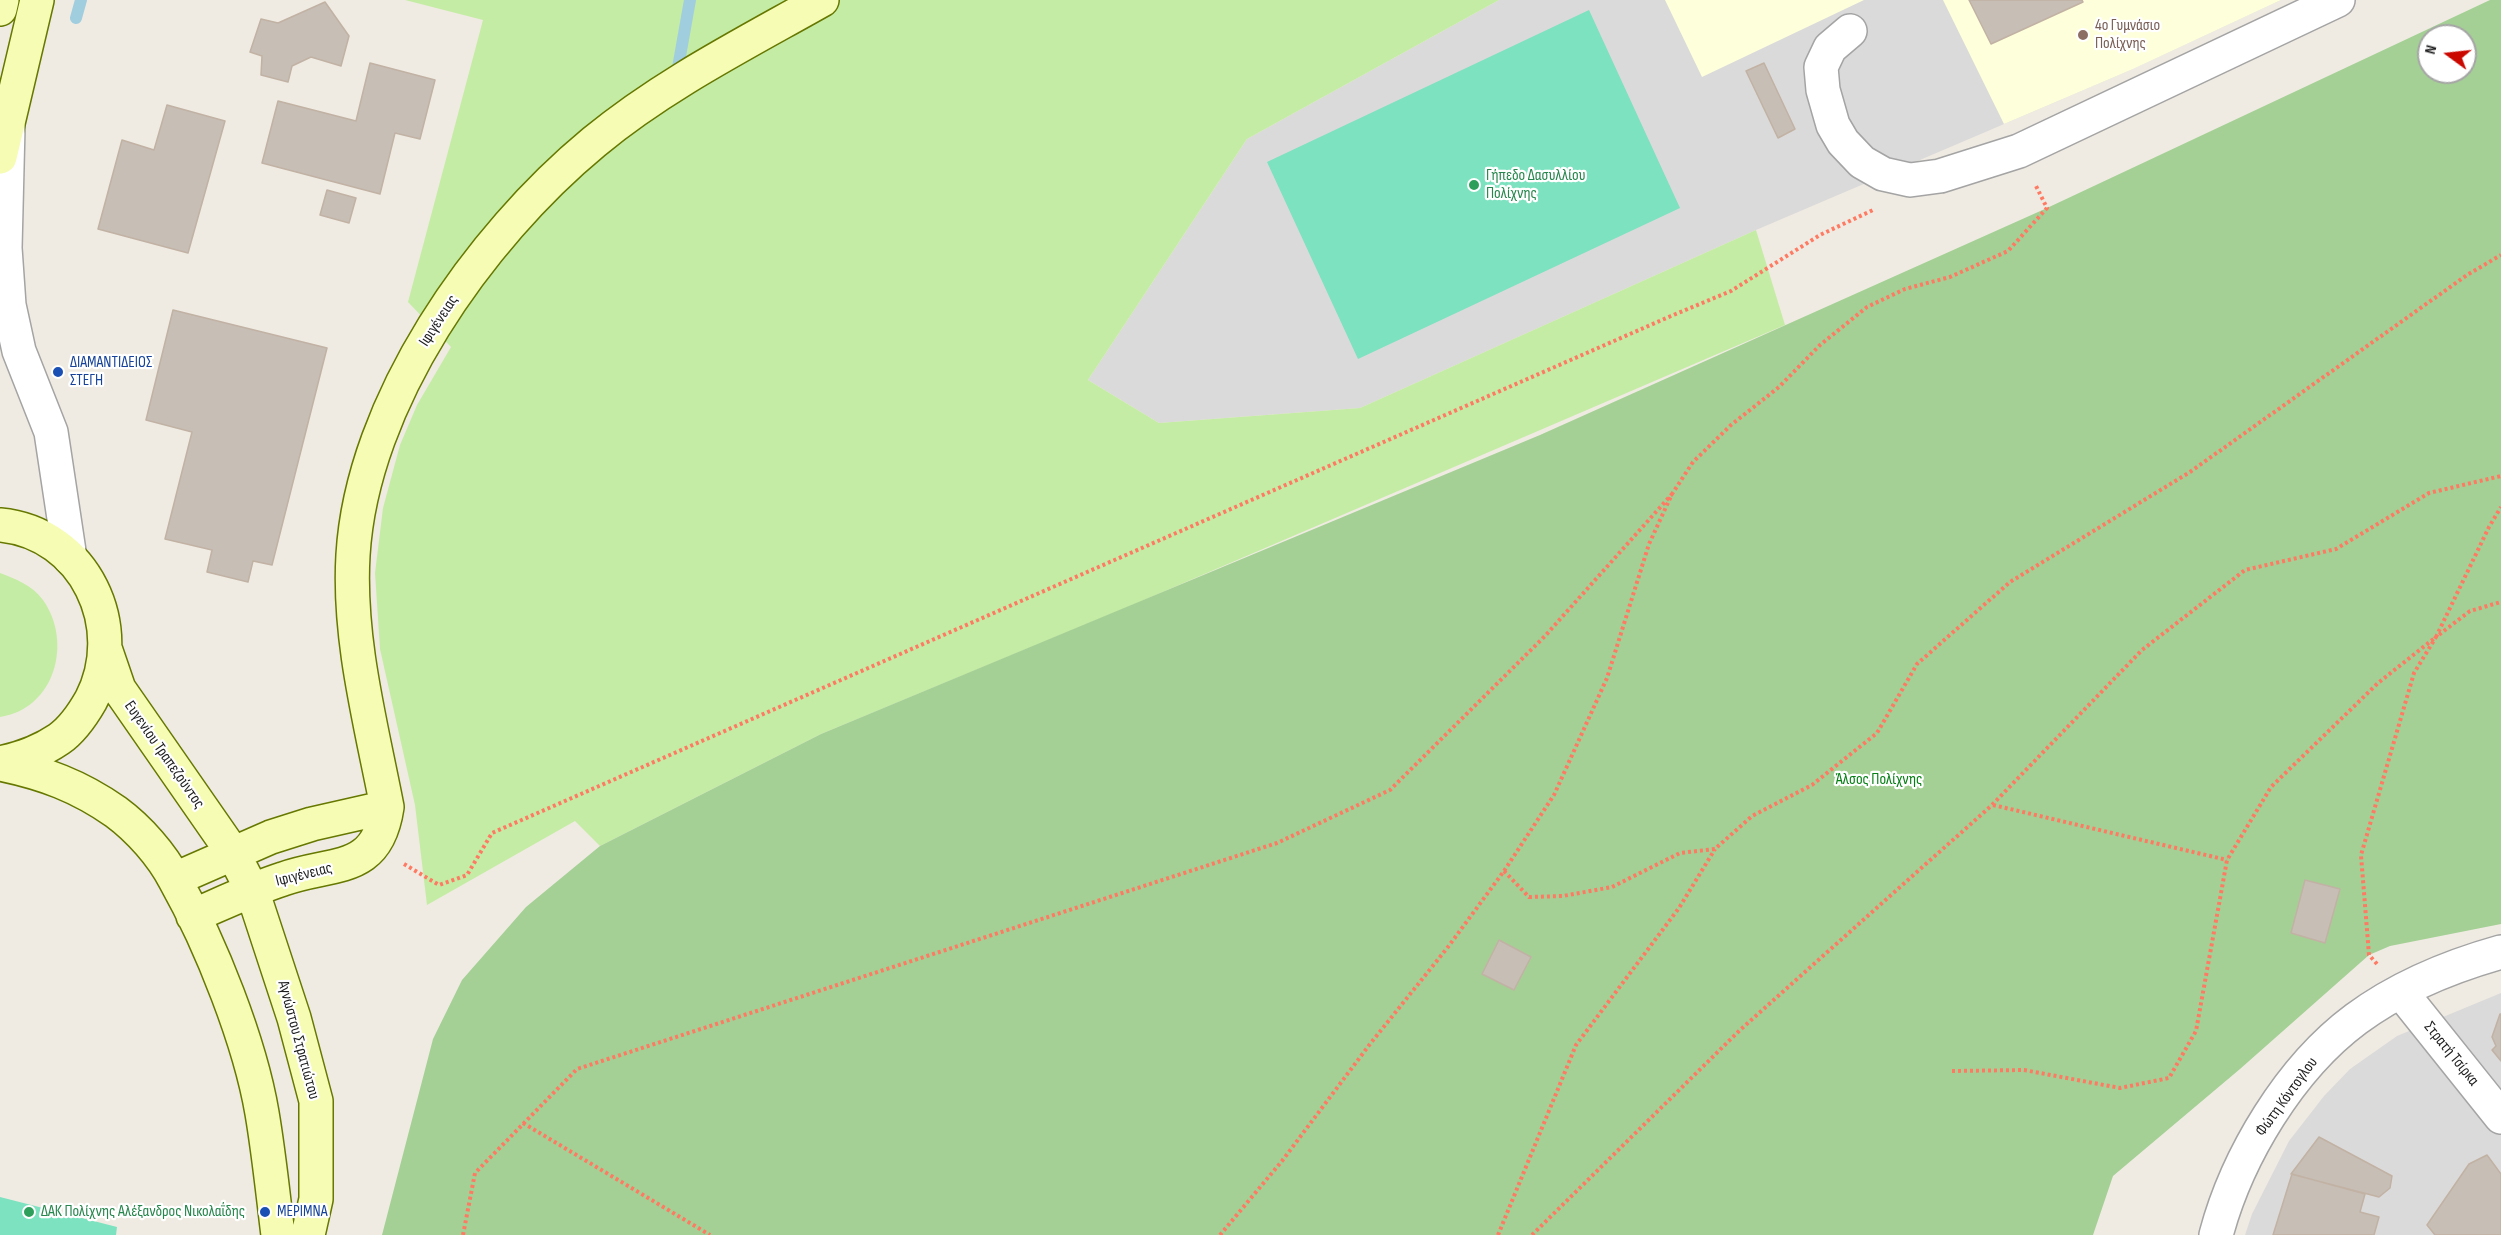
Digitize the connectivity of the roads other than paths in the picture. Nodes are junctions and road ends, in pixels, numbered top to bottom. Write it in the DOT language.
graph roads {
  1 [pos="2,0"];
  2 [pos="37,0"];
  3 [pos="822,0"];
  4 [pos="2338,0"];
  5 [pos="0,9"];
  6 [pos="1850,32"];
  7 [pos="9,118"];
  8 [pos="0,157"];
  9 [pos="4,519"];
  10 [pos="70,558"];
  11 [pos="106,651"];
  12 [pos="0,763"];
  13 [pos="387,807"];
  14 [pos="233,853"];
  15 [pos="175,879"];
  16 [pos="252,890"];
  17 [pos="193,916"];
  18 [pos="2501,952"];
  19 [pos="2401,992"];
  20 [pos="2501,1117"];
  21 [pos="278,1235"];
  22 [pos="308,1235"];
  23 [pos="2216,1235"];
  1 -- 5 [label="street"];
  2 -- 7 [label="street"];
  3 -- 13 [label="street, Ιφιγένειας"];
  4 -- 6 [label="street"];
  7 -- 8 [label="street"];
  7 -- 10 [label="street"];
  9 -- 10 [label="street, Ευγενίου Τραπεζούντος"];
  10 -- 11 [label="street, Ευγενίου Τραπεζούντος"];
  11 -- 12 [label="street, Ευγενίου Τραπεζούντος"];
  11 -- 14 [label="street, Ευγενίου Τραπεζούντος"];
  12 -- 15 [label="street, Ευγενίου Τραπεζούντος"];
  13 -- 14 [label="street"];
  13 -- 16 [label="street, Ιφιγένειας"];
  14 -- 15 [label="street"];
  14 -- 16 [label="street, Αγνώστου Στρατιώτου"];
  15 -- 17 [label="street, Ευγενίου Τραπεζούντος"];
  16 -- 17 [label="street, Ιφιγένειας"];
  16 -- 22 [label="street, Αγνώστου Στρατιώτου"];
  17 -- 21 [label="street"];
  18 -- 19 [label="street, Φώτη Κόντογλου"];
  19 -- 20 [label="street, Στρατή Τσίρκα"];
  19 -- 23 [label="street, Φώτη Κόντογλου"];
}
